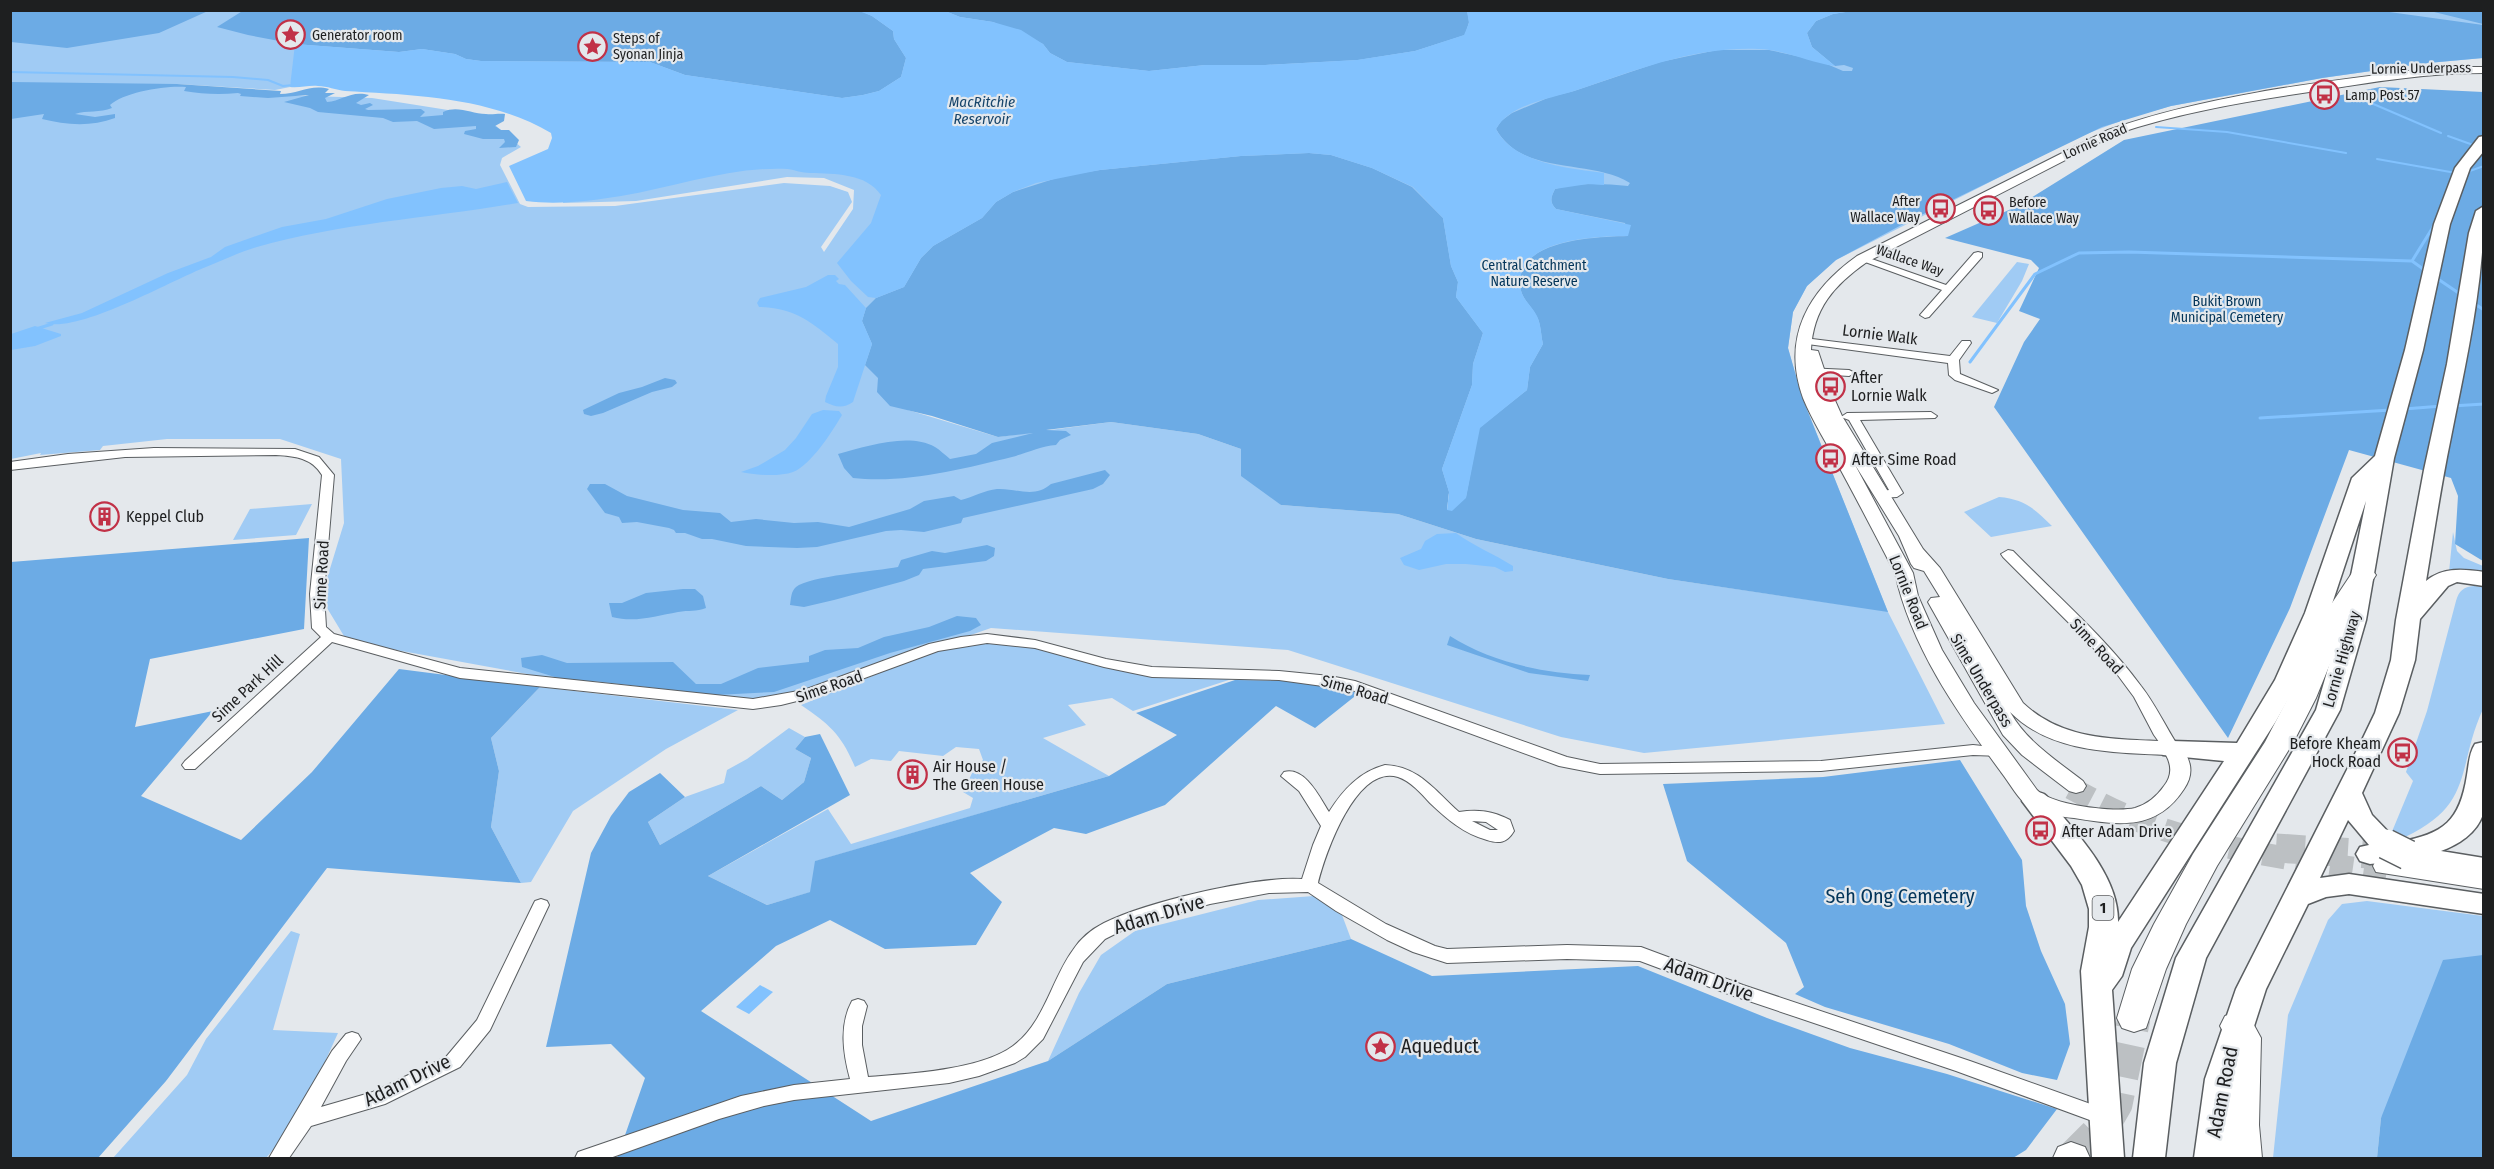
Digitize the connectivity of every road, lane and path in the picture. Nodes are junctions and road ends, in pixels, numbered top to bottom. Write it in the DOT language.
graph roads {
  1 [pos="2484,70"];
  2 [pos="2484,82"];
  3 [pos="2360,85"];
  4 [pos="2484,140"];
  5 [pos="2057,162"];
  6 [pos="2484,211"];
  7 [pos="1978,255"];
  8 [pos="1866,261"];
  9 [pos="1949,289"];
  10 [pos="1925,315"];
  11 [pos="1809,342"];
  12 [pos="1966,343"];
  13 [pos="1953,360"];
  14 [pos="1811,371"];
  15 [pos="1849,373"];
  16 [pos="1992,390"];
  17 [pos="1819,398"];
  18 [pos="1931,416"];
  19 [pos="1854,417"];
  20 [pos="1840,424"];
  21 [pos="1864,436"];
  22 [pos="2385,457"];
  23 [pos="10,466"];
  24 [pos="1862,492"];
  25 [pos="1883,495"];
  26 [pos="1916,552"];
  27 [pos="2008,554"];
  28 [pos="1904,573"];
  29 [pos="2363,575"];
  30 [pos="2484,579"];
  31 [pos="2408,620"];
  32 [pos="329,637"];
  33 [pos="1991,744"];
  34 [pos="2132,745"];
  35 [pos="2172,748"];
  36 [pos="2484,750"];
  37 [pos="2244,751"];
  38 [pos="2198,752"];
  39 [pos="190,765"];
  40 [pos="1289,776"];
  41 [pos="2181,776"];
  42 [pos="2224,781"];
  43 [pos="2348,792"];
  44 [pos="2035,801"];
  45 [pos="1458,818"];
  46 [pos="1328,824"];
  47 [pos="2387,858"];
  48 [pos="2484,868"];
  49 [pos="2484,881"];
  50 [pos="1309,886"];
  51 [pos="2484,888"];
  52 [pos="2296,897"];
  53 [pos="2484,904"];
  54 [pos="541,905"];
  55 [pos="2098,985"];
  56 [pos="858,1006"];
  57 [pos="2134,1018"];
  58 [pos="2236,1026"];
  59 [pos="352,1038"];
  60 [pos="861,1085"];
  61 [pos="2108,1119"];
  62 [pos="304,1120"];
  63 [pos="279,1158"];
  64 [pos="588,1158"];
  65 [pos="2108,1158"];
  66 [pos="2149,1158"];
  67 [pos="2210,1158"];
  68 [pos="2244,1158"];
  1 -- 5 [label="street, Lornie Road"];
  2 -- 3 [label="street, Lornie Underpass"];
  3 -- 5 [label="street, Lornie Road"];
  4 -- 22 [label="highway, Lornie Highway"];
  5 -- 8 [label="street, Lornie Road"];
  6 -- 31 [label="highway"];
  7 -- 9 [label="street, Wallace Way"];
  8 -- 9 [label="street, Wallace Way"];
  8 -- 11 [label="street, Lornie Road"];
  9 -- 10 [label="street, Wallace Way"];
  11 -- 13 [label="street, Lornie Walk"];
  11 -- 14 [label="street, Lornie Road"];
  12 -- 13 [label="street"];
  13 -- 16 [label="street"];
  14 -- 15 [label="street"];
  14 -- 17 [label="street, Lornie Road"];
  17 -- 20 [label="street, Lornie Road"];
  17 -- 24 [label="street, Lornie Road"];
  18 -- 19 [label="street"];
  19 -- 20 [label="street"];
  19 -- 21 [label="street"];
  20 -- 21 [label="street"];
  20 -- 25 [label="street, Lornie Road"];
  21 -- 25 [label="street"];
  22 -- 29 [label="highway, Lornie Highway"];
  22 -- 37 [label="highway"];
  23 -- 32 [label="street, Sime Road"];
  24 -- 25 [label="street"];
  24 -- 28 [label="street, Lornie Road"];
  25 -- 26 [label="street, Lornie Road"];
  26 -- 28 [label="street, Sime Underpass"];
  26 -- 34 [label="street"];
  27 -- 35 [label="street, Sime Road"];
  28 -- 33 [label="street, Lornie Road"];
  29 -- 57 [label="highway"];
  29 -- 66 [label="highway, Lornie Highway"];
  30 -- 31 [label="highway"];
  31 -- 43 [label="highway"];
  32 -- 33 [label="street, Sime Road"];
  32 -- 39 [label="street, Sime Park Hill"];
  33 -- 44 [label="street, Lornie Road"];
  34 -- 35 [label="street"];
  34 -- 41 [label="street"];
  35 -- 38 [label="highway"];
  35 -- 41 [label="street"];
  36 -- 47 [label="highway"];
  37 -- 38 [label="highway"];
  37 -- 42 [label="highway"];
  38 -- 42 [label="highway"];
  40 -- 46 [label="street"];
  41 -- 44 [label="street"];
  42 -- 55 [label="highway"];
  43 -- 47 [label="highway"];
  43 -- 52 [label="highway"];
  44 -- 55 [label="highway, 1"];
  45 -- 46 [label="street"];
  46 -- 50 [label="street"];
  47 -- 48 [label="highway"];
  47 -- 49 [label="street"];
  47 -- 51 [label="street"];
  50 -- 60 [label="street, Adam Drive"];
  50 -- 61 [label="street, Adam Drive"];
  52 -- 53 [label="highway"];
  52 -- 58 [label="highway"];
  54 -- 62 [label="street, Adam Drive"];
  55 -- 61 [label="highway"];
  56 -- 60 [label="street"];
  58 -- 67 [label="highway, Adam Road"];
  58 -- 68 [label="highway"];
  59 -- 62 [label="street"];
  60 -- 64 [label="street, Adam Drive"];
  61 -- 65 [label="highway"];
  62 -- 63 [label="street"];
}
